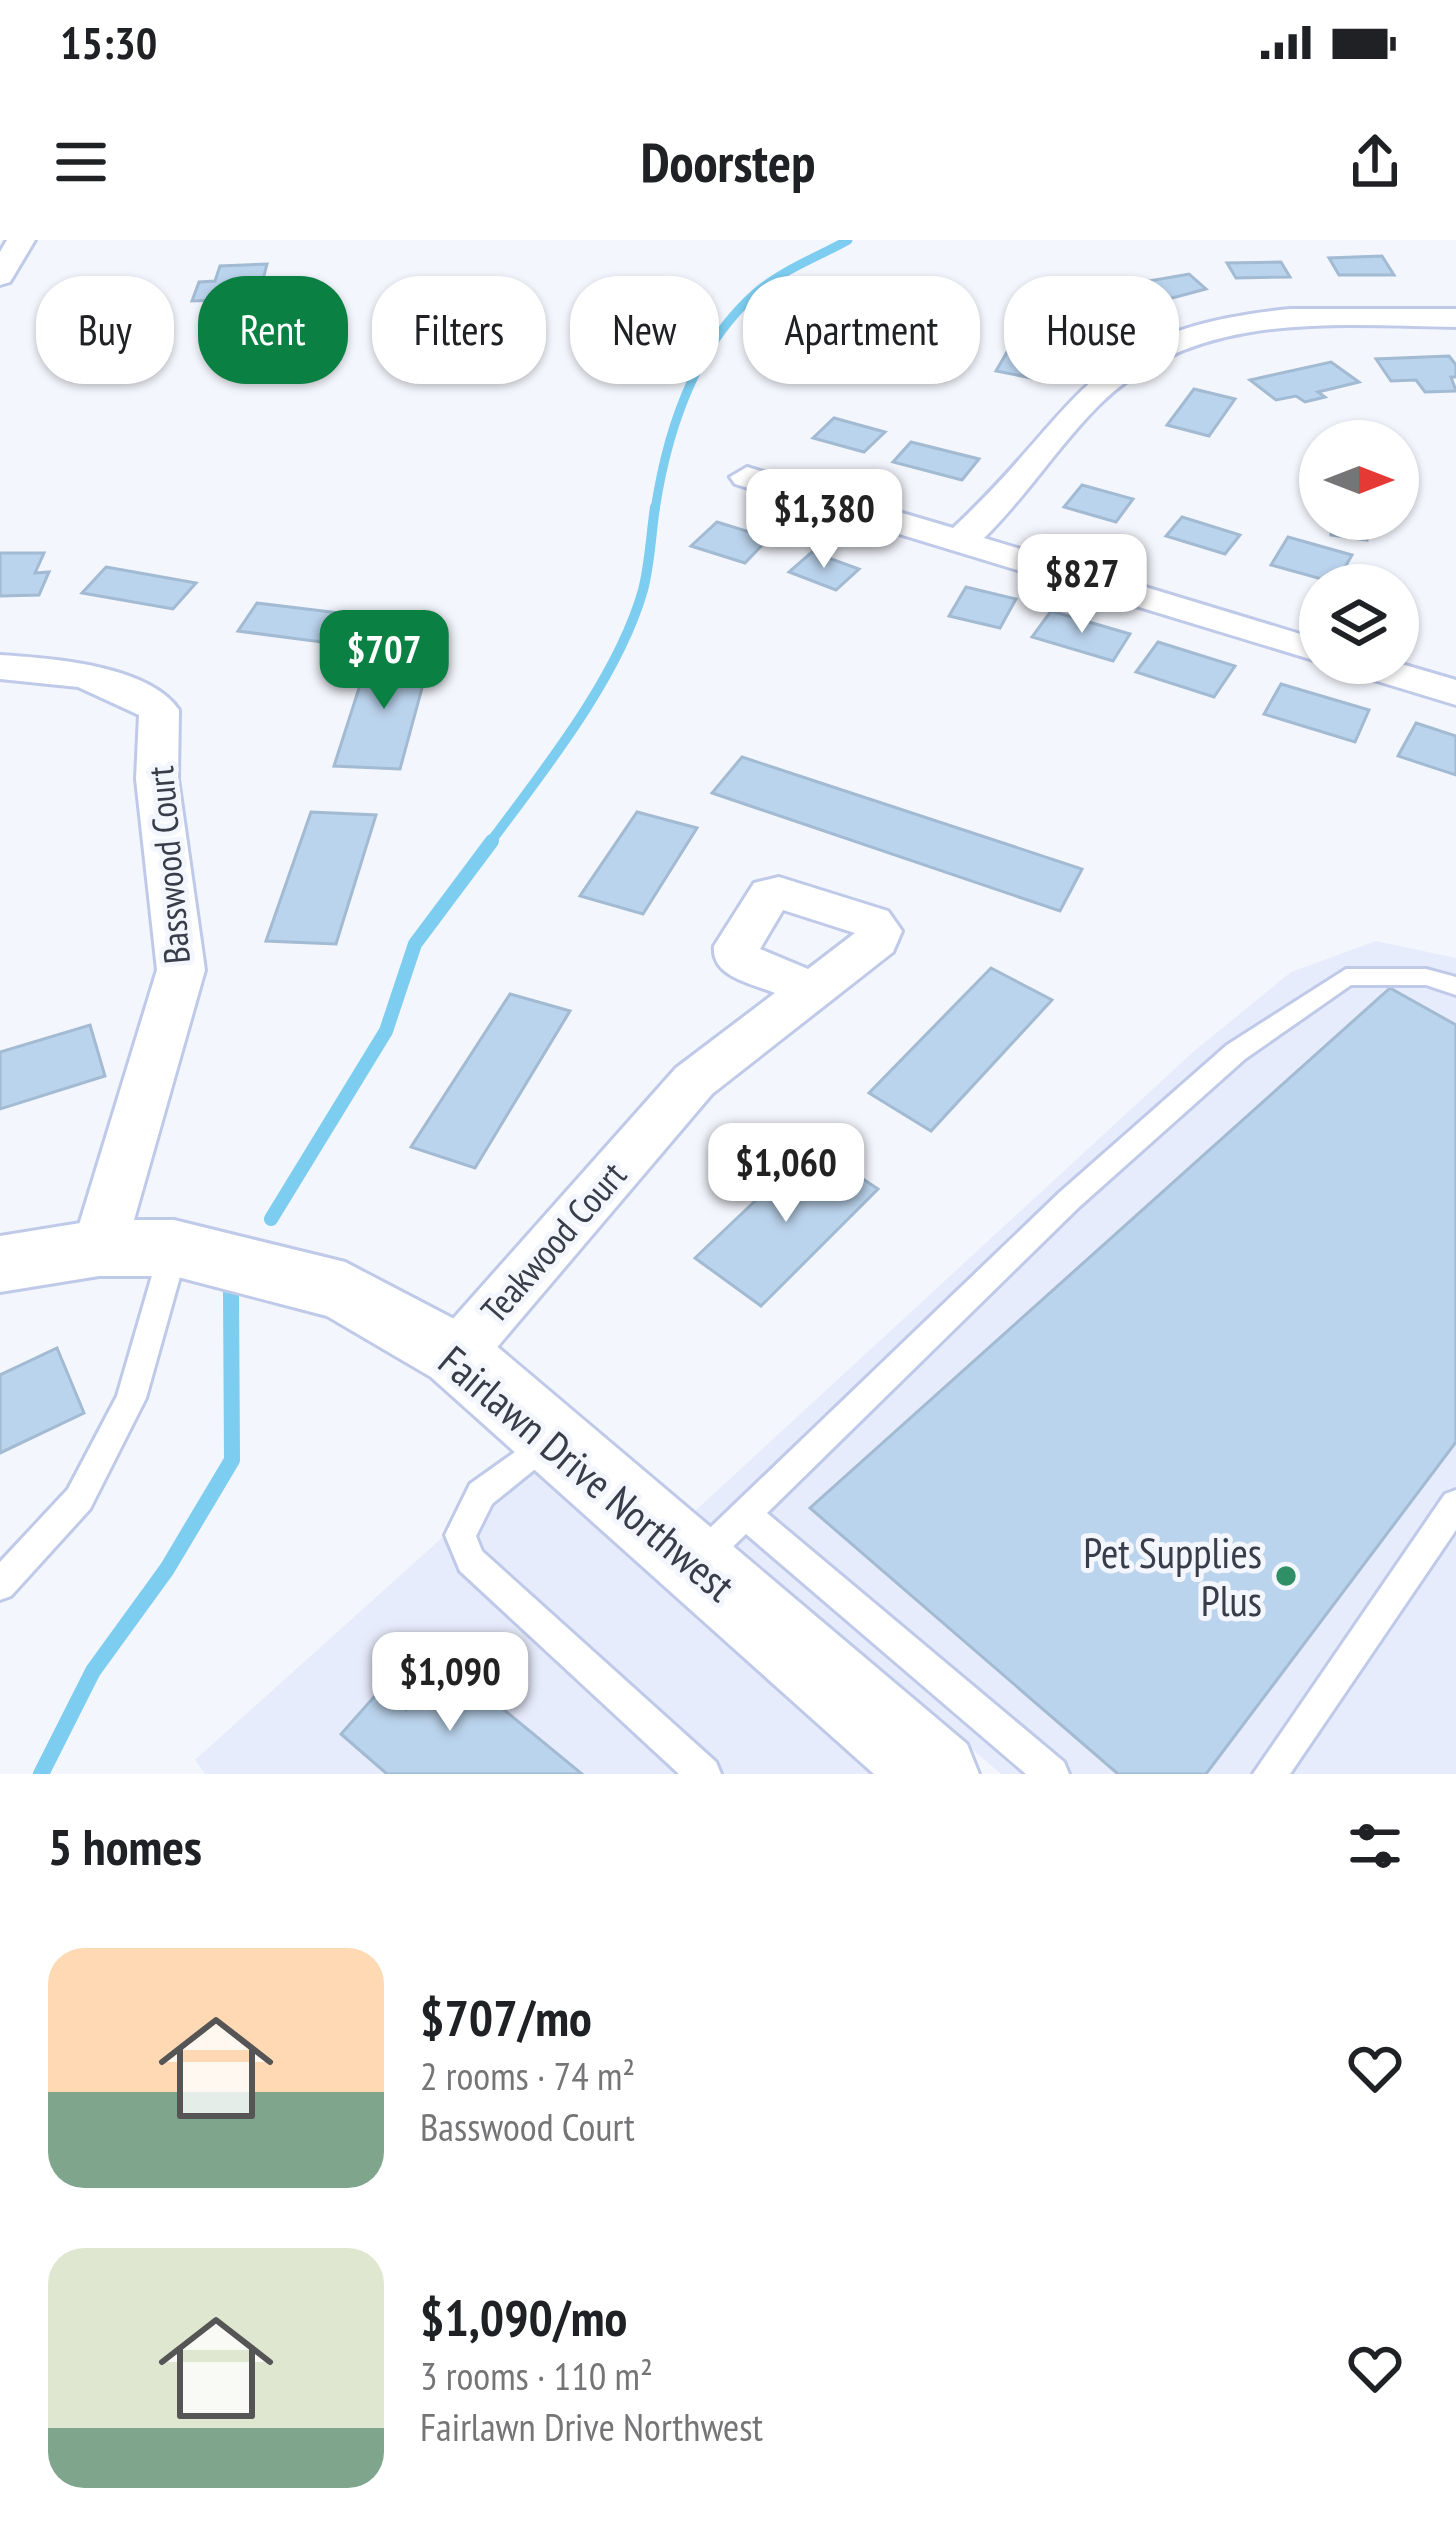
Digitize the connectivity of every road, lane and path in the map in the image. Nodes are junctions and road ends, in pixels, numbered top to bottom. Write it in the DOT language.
graph roads {
  1 [pos="21,240"];
  2 [pos="0,276"];
  3 [pos="1456,318"];
  4 [pos="747,476"];
  5 [pos="961,540"];
  6 [pos="1299,645"];
  7 [pos="0,667"];
  8 [pos="1419,681"];
  9 [pos="1456,692"];
  10 [pos="1456,986"];
  11 [pos="816,992"];
  12 [pos="131,1248"];
  13 [pos="0,1264"];
  14 [pos="456,1355"];
  15 [pos="554,1437"];
  16 [pos="1456,1504"];
  17 [pos="720,1538"];
  18 [pos="0,1585"];
  19 [pos="906,1766"];
  20 [pos="704,1774"];
  21 [pos="1052,1774"];
  22 [pos="1270,1774"];
  1 -- 2 [label="street"];
  3 -- 5 [label="street"];
  4 -- 5 [label="street"];
  5 -- 6 [label="street"];
  7 -- 12 [label="street, Basswood Court"];
  8 -- 9 [label="street"];
  10 -- 17 [label="lane"];
  11 -- 14 [label="street, Teakwood Court"];
  12 -- 13 [label="street"];
  12 -- 14 [label="street, Fairlawn Drive Northwest"];
  12 -- 18 [label="lane"];
  14 -- 15 [label="street, Fairlawn Drive Northwest"];
  15 -- 17 [label="street, Fairlawn Drive Northwest"];
  15 -- 20 [label="lane"];
  16 -- 22 [label="lane"];
  17 -- 19 [label="street, Fairlawn Drive Northwest"];
  17 -- 21 [label="lane"];
}
